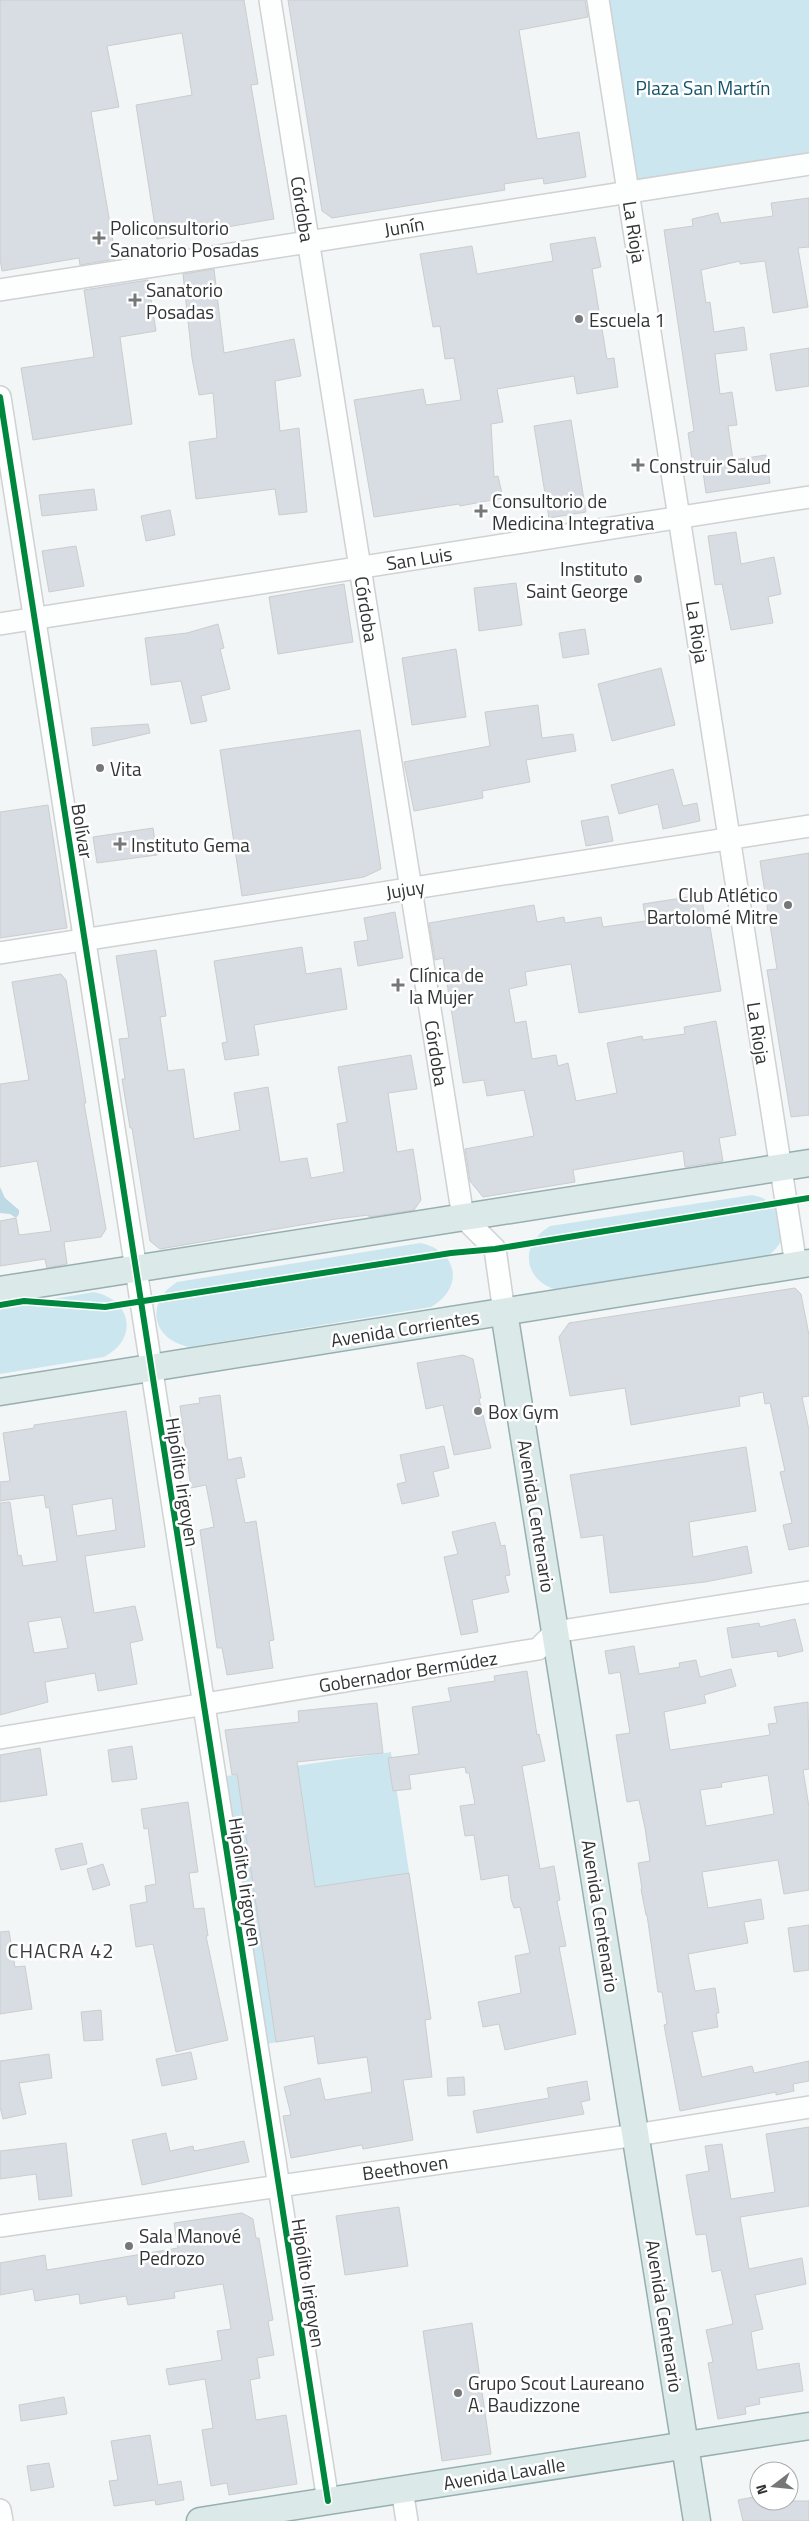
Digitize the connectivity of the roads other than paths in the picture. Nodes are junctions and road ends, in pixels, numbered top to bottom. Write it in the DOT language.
graph roads {
  1 [pos="270,0"];
  2 [pos="598,0"];
  3 [pos="809,164"];
  4 [pos="629,191"];
  5 [pos="308,242"];
  6 [pos="0,290"];
  7 [pos="0,397"];
  8 [pos="809,497"];
  9 [pos="680,517"];
  10 [pos="360,568"];
  11 [pos="35,618"];
  12 [pos="0,624"];
  13 [pos="809,826"];
  14 [pos="730,838"];
  15 [pos="411,888"];
  16 [pos="85,940"];
  17 [pos="0,953"];
  18 [pos="809,1163"];
  19 [pos="780,1168"];
  20 [pos="463,1217"];
  21 [pos="802,1264"];
  22 [pos="134,1269"];
  23 [pos="0,1290"];
  24 [pos="504,1312"];
  25 [pos="150,1368"];
  26 [pos="0,1392"];
  27 [pos="809,1592"];
  28 [pos="555,1632"];
  29 [pos="203,1706"];
  30 [pos="0,1738"];
  31 [pos="809,2107"];
  32 [pos="636,2135"];
  33 [pos="278,2185"];
  34 [pos="0,2226"];
  35 [pos="809,2426"];
  36 [pos="685,2446"];
  37 [pos="402,2489"];
  38 [pos="328,2501"];
  39 [pos="0,2510"];
  40 [pos="245,2517"];
  41 [pos="2,2521"];
  42 [pos="200,2521"];
  43 [pos="408,2521"];
  44 [pos="697,2521"];
  1 -- 5 [label="street, Córdoba"];
  2 -- 4 [label="street, La Rioja"];
  3 -- 4 [label="street, Junín"];
  4 -- 5 [label="street, Junín"];
  4 -- 9 [label="street, La Rioja"];
  5 -- 6 [label="street, Junín"];
  5 -- 10 [label="street, Córdoba"];
  7 -- 11 [label="street, Bolívar"];
  8 -- 9 [label="street, San Luis"];
  9 -- 10 [label="street, San Luis"];
  9 -- 14 [label="street, La Rioja"];
  10 -- 11 [label="street, San Luis"];
  10 -- 15 [label="street, Córdoba"];
  11 -- 12 [label="street, San Luis"];
  11 -- 16 [label="street, Bolívar"];
  13 -- 14 [label="street, Jujuy"];
  14 -- 15 [label="street, Jujuy"];
  14 -- 19 [label="street, La Rioja"];
  15 -- 16 [label="street, Jujuy"];
  15 -- 20 [label="street, Córdoba"];
  16 -- 17 [label="street, Jujuy"];
  16 -- 22 [label="street, Bolívar"];
  18 -- 19 [label="main road"];
  19 -- 20 [label="main road"];
  19 -- 21 [label="street, La Rioja"];
  20 -- 22 [label="main road"];
  20 -- 24 [label="street"];
  21 -- 24 [label="main road, Avenida Corrientes"];
  22 -- 23 [label="main road"];
  22 -- 25 [label="street, Hipólito Irigoyen"];
  24 -- 25 [label="main road, Avenida Corrientes"];
  24 -- 28 [label="main road, Avenida Centenario"];
  25 -- 26 [label="main road, Avenida Corrientes"];
  25 -- 29 [label="street, Hipólito Irigoyen"];
  27 -- 28 [label="street"];
  28 -- 29 [label="street, Gobernador Bermúdez"];
  28 -- 32 [label="main road, Avenida Centenario"];
  29 -- 30 [label="street, Gobernador Bermúdez"];
  29 -- 33 [label="street, Hipólito Irigoyen"];
  31 -- 32 [label="street, Beethoven"];
  32 -- 33 [label="street, Beethoven"];
  32 -- 36 [label="main road, Avenida Centenario"];
  33 -- 34 [label="street, Beethoven"];
  33 -- 38 [label="street, Hipólito Irigoyen"];
  35 -- 36 [label="main road, Avenida Lavalle"];
  36 -- 37 [label="main road, Avenida Lavalle"];
  36 -- 44 [label="main road, Avenida Centenario"];
  37 -- 38 [label="main road, Avenida Lavalle"];
  37 -- 43 [label="street"];
  38 -- 40 [label="main road, Avenida Lavalle"];
  39 -- 41 [label="street"];
  40 -- 42 [label="main road, Avenida Lavalle"];
}
